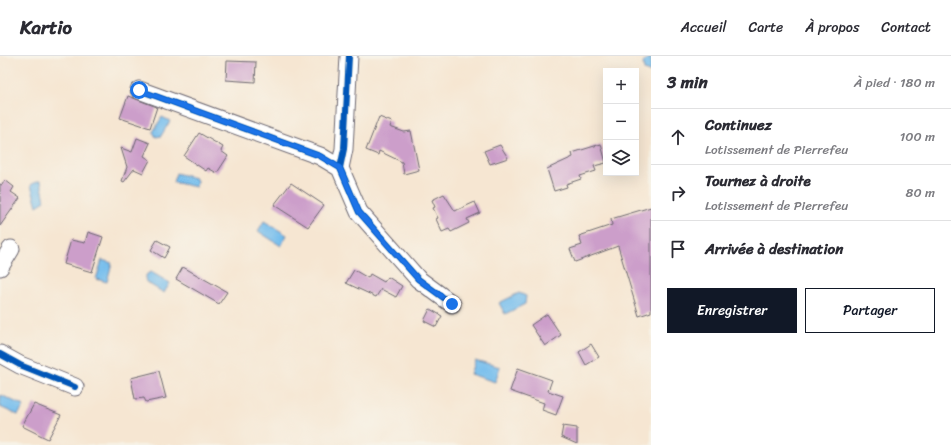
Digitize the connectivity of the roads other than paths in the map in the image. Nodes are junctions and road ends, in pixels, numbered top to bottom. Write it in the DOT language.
graph roads {
  1 [pos="349,56"];
  2 [pos="139,90"];
  3 [pos="340,168"];
  4 [pos="11,249"];
  5 [pos="0,267"];
  6 [pos="452,304"];
  7 [pos="0,354"];
  8 [pos="75,386"];
  1 -- 3 [label="street"];
  2 -- 3 [label="street"];
  3 -- 6 [label="street"];
  4 -- 5 [label="street"];
  7 -- 8 [label="street"];
}
